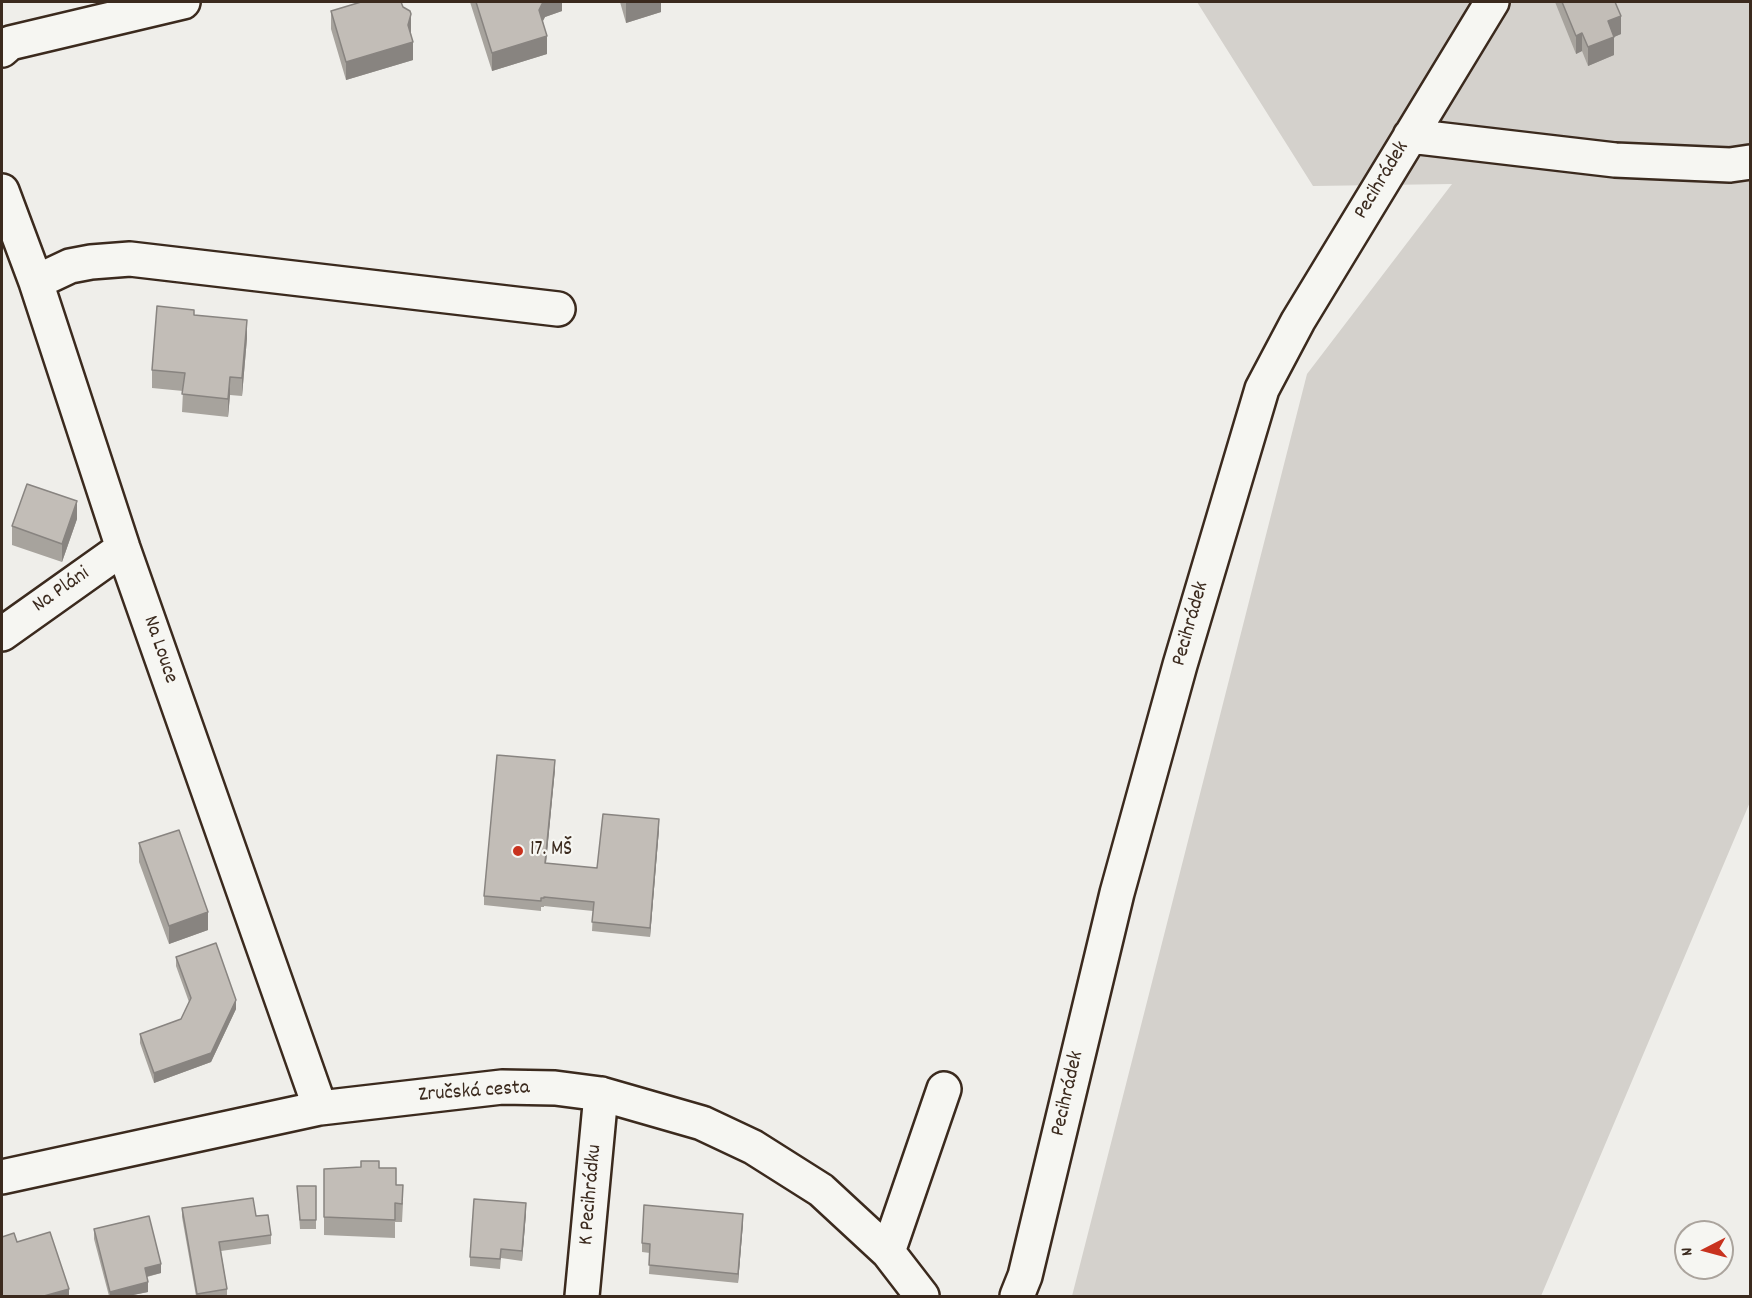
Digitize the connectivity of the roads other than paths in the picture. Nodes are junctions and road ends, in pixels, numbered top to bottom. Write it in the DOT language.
graph roads {
  1 [pos="183,2"];
  2 [pos="1492,2"];
  3 [pos="2,50"];
  4 [pos="1410,136"];
  5 [pos="1750,162"];
  6 [pos="2,190"];
  7 [pos="36,282"];
  8 [pos="558,309"];
  9 [pos="123,548"];
  10 [pos="2,634"];
  11 [pos="944,1089"];
  12 [pos="601,1094"];
  13 [pos="320,1108"];
  14 [pos="2,1177"];
  15 [pos="888,1252"];
  16 [pos="582,1296"];
  17 [pos="922,1296"];
  18 [pos="1017,1296"];
  1 -- 3 [label="street"];
  2 -- 4 [label="street, Pecihrádek"];
  4 -- 5 [label="street"];
  4 -- 18 [label="street, Pecihrádek"];
  6 -- 7 [label="street, Na Louce"];
  7 -- 8 [label="street"];
  7 -- 9 [label="street, Na Louce"];
  9 -- 10 [label="street, Na Pláni"];
  9 -- 13 [label="street, Na Louce"];
  11 -- 15 [label="street"];
  12 -- 13 [label="street, Zručská cesta"];
  12 -- 15 [label="street, Zručská cesta"];
  12 -- 16 [label="street, K Pecihrádku"];
  13 -- 14 [label="street, Zručská cesta"];
  15 -- 17 [label="street, Zručská cesta"];
}
